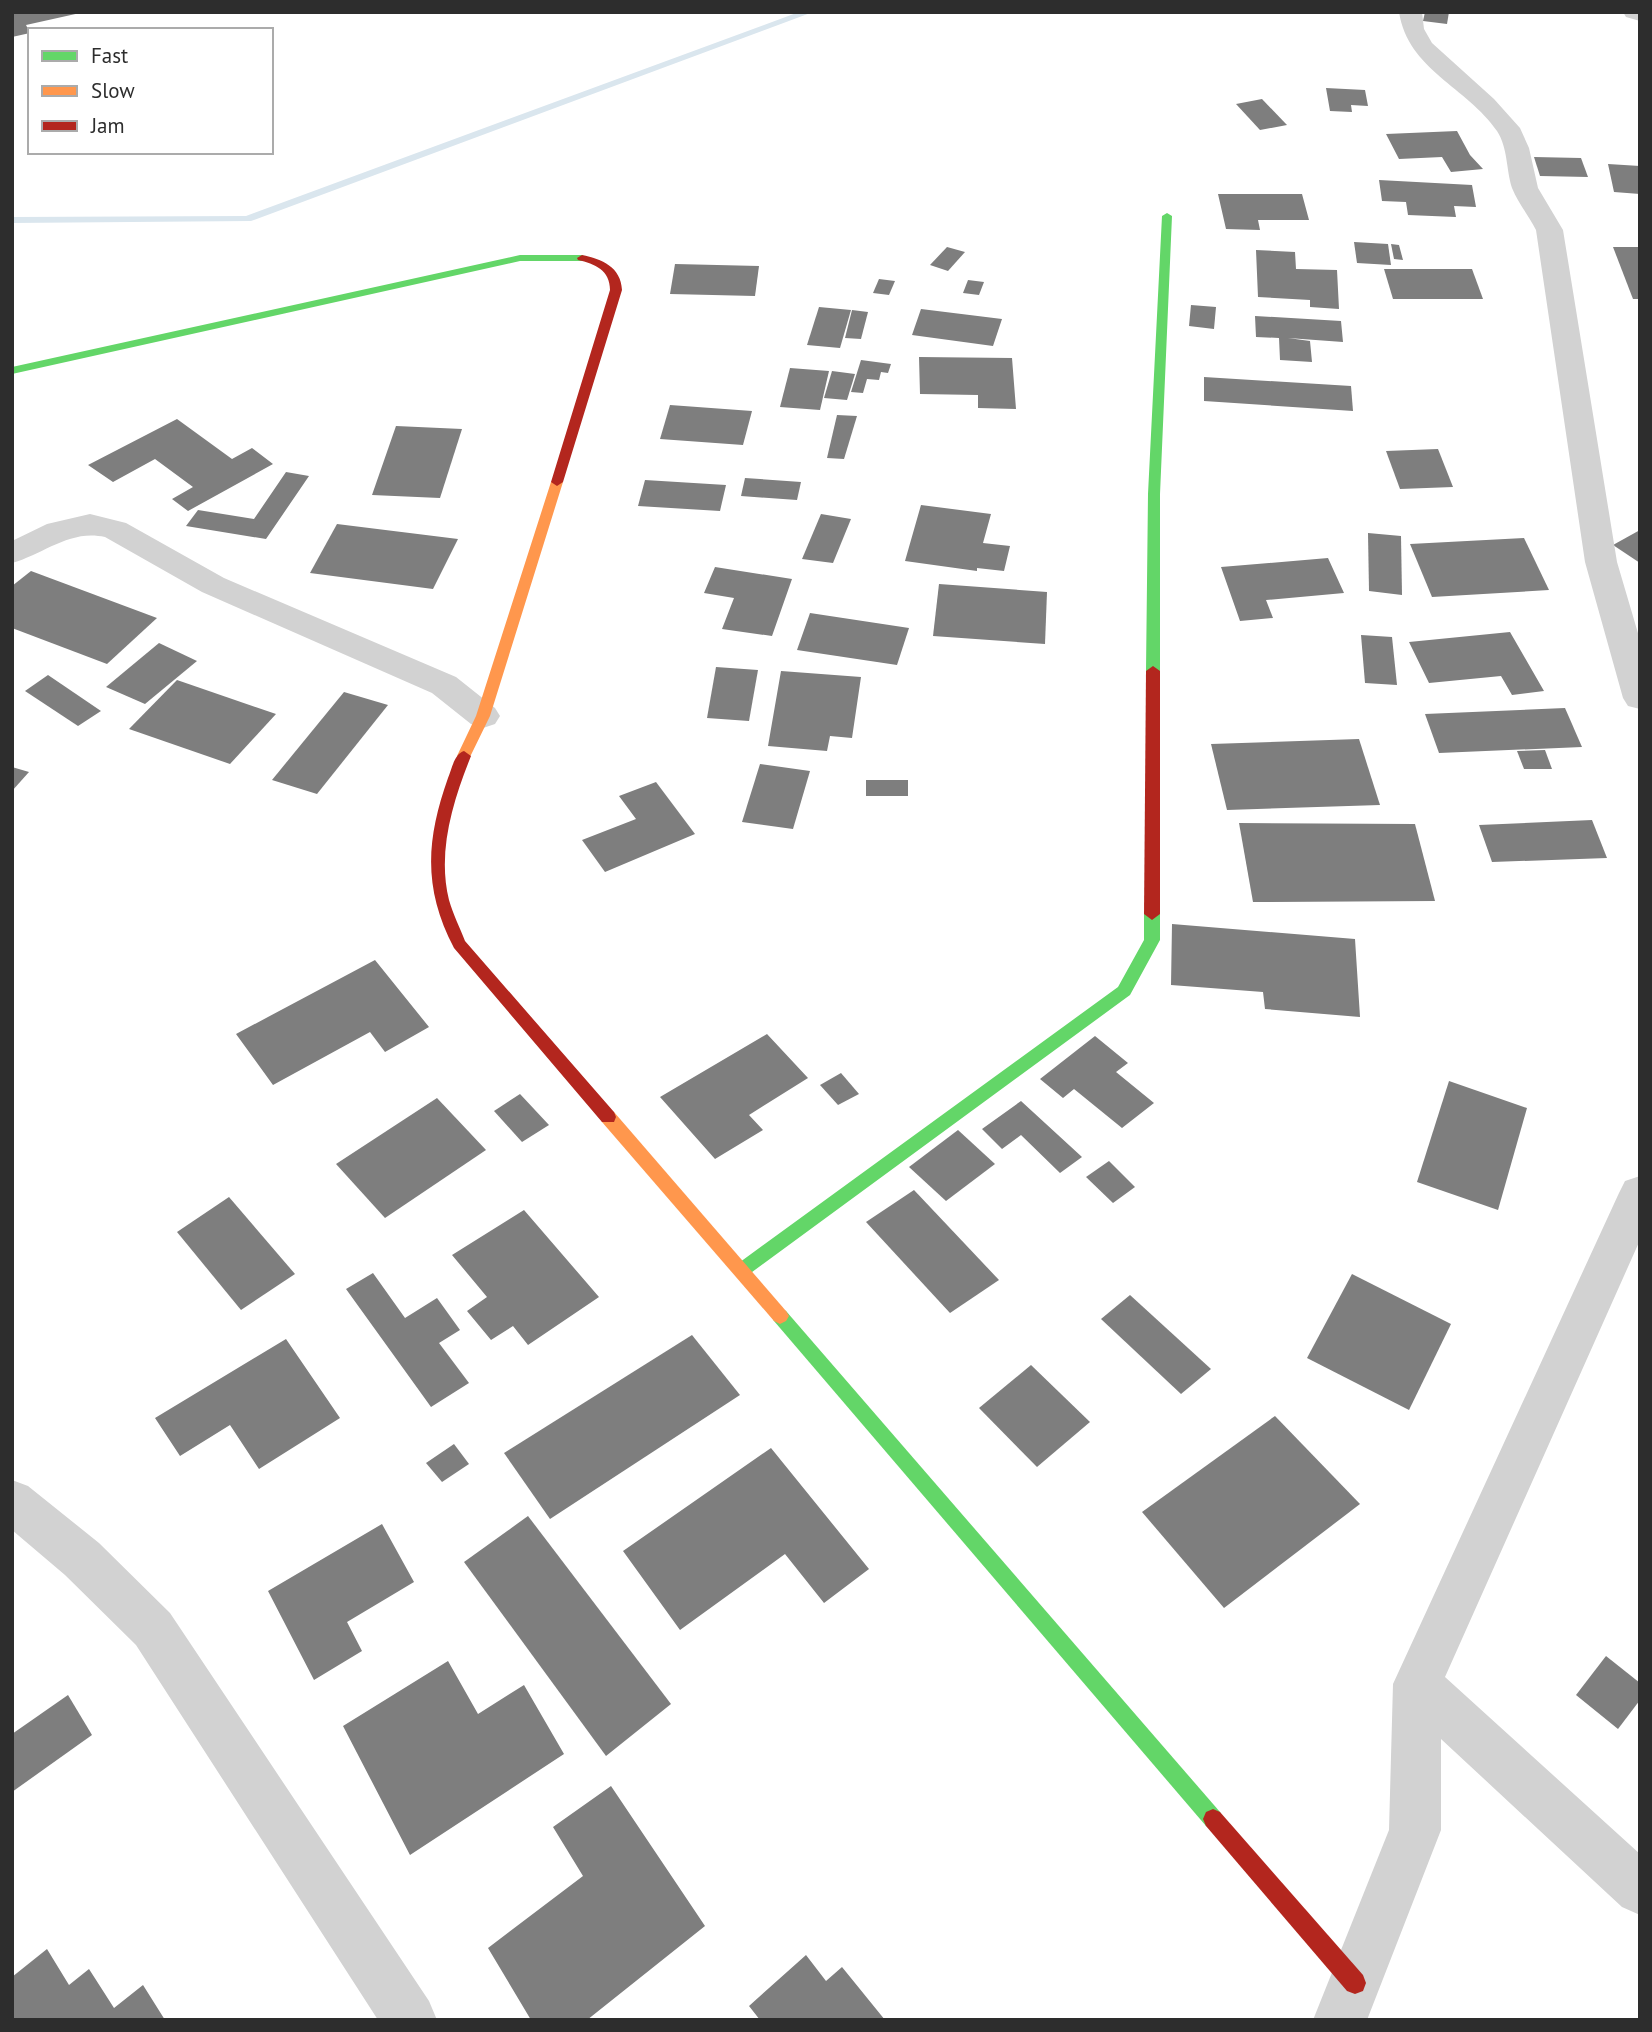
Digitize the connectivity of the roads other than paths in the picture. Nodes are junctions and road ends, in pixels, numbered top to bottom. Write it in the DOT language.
graph roads {
  1 [pos="1410,12"];
  2 [pos="1634,12"];
  3 [pos="1640,14"];
  4 [pos="1167,216"];
  5 [pos="12,371"];
  6 [pos="12,553"];
  7 [pos="1640,698"];
  8 [pos="482,716"];
  9 [pos="1640,1193"];
  10 [pos="741,1270"];
  11 [pos="12,1501"];
  12 [pos="1417,1684"];
  13 [pos="1640,1889"];
  14 [pos="1348,2001"];
  15 [pos="410,2020"];
  1 -- 7 [label="street"];
  2 -- 3 [label="street"];
  4 -- 10 [label="street"];
  5 -- 8 [label="street"];
  6 -- 8 [label="street"];
  8 -- 10 [label="street"];
  9 -- 12 [label="street"];
  10 -- 14 [label="street"];
  11 -- 15 [label="street"];
  12 -- 13 [label="street"];
  12 -- 14 [label="street"];
}
